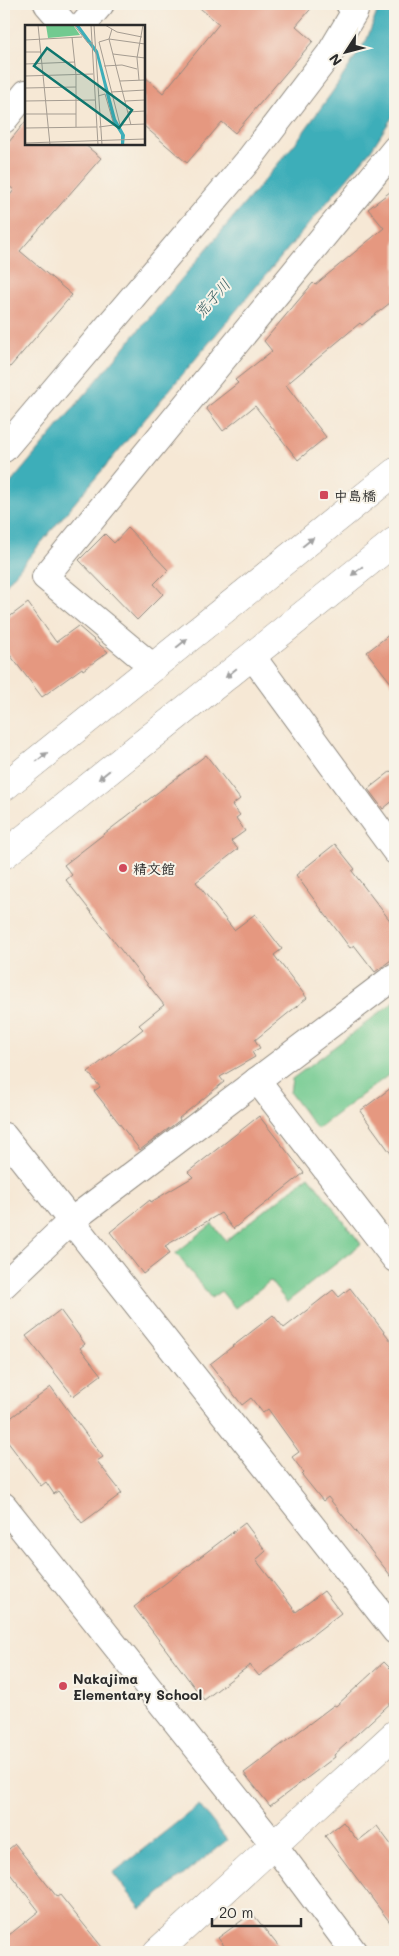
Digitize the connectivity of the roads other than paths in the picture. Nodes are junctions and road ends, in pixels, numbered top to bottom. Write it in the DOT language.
graph roads {
  1 [pos="48,4"];
  2 [pos="101,4"];
  3 [pos="349,4"];
  4 [pos="65,25"];
  5 [pos="83,25"];
  6 [pos="25,94"];
  7 [pos="4,120"];
  8 [pos="395,150"];
  9 [pos="4,449"];
  10 [pos="395,472"];
  11 [pos="395,541"];
  12 [pos="252,656"];
  13 [pos="153,666"];
  14 [pos="4,787"];
  15 [pos="395,851"];
  16 [pos="4,855"];
  17 [pos="395,976"];
  18 [pos="257,1080"];
  19 [pos="4,1136"];
  20 [pos="71,1221"];
  21 [pos="395,1259"];
  22 [pos="4,1285"];
  23 [pos="4,1506"];
  24 [pos="395,1630"];
  25 [pos="395,1734"];
  26 [pos="274,1845"];
  27 [pos="157,1952"];
  28 [pos="354,1952"];
  1 -- 4 [label="street"];
  2 -- 5 [label="street"];
  3 -- 9 [label="street"];
  6 -- 7 [label="street"];
  8 -- 13 [label="street"];
  13 -- 10 [label="street, one-way"];
  11 -- 12 [label="street, one-way"];
  12 -- 15 [label="street"];
  12 -- 16 [label="street, one-way"];
  14 -- 13 [label="street, one-way"];
  17 -- 18 [label="street"];
  18 -- 20 [label="street"];
  18 -- 21 [label="street"];
  19 -- 20 [label="street"];
  20 -- 22 [label="street"];
  20 -- 24 [label="street"];
  23 -- 26 [label="street"];
  25 -- 26 [label="street"];
  26 -- 27 [label="street"];
  26 -- 28 [label="street"];
}
